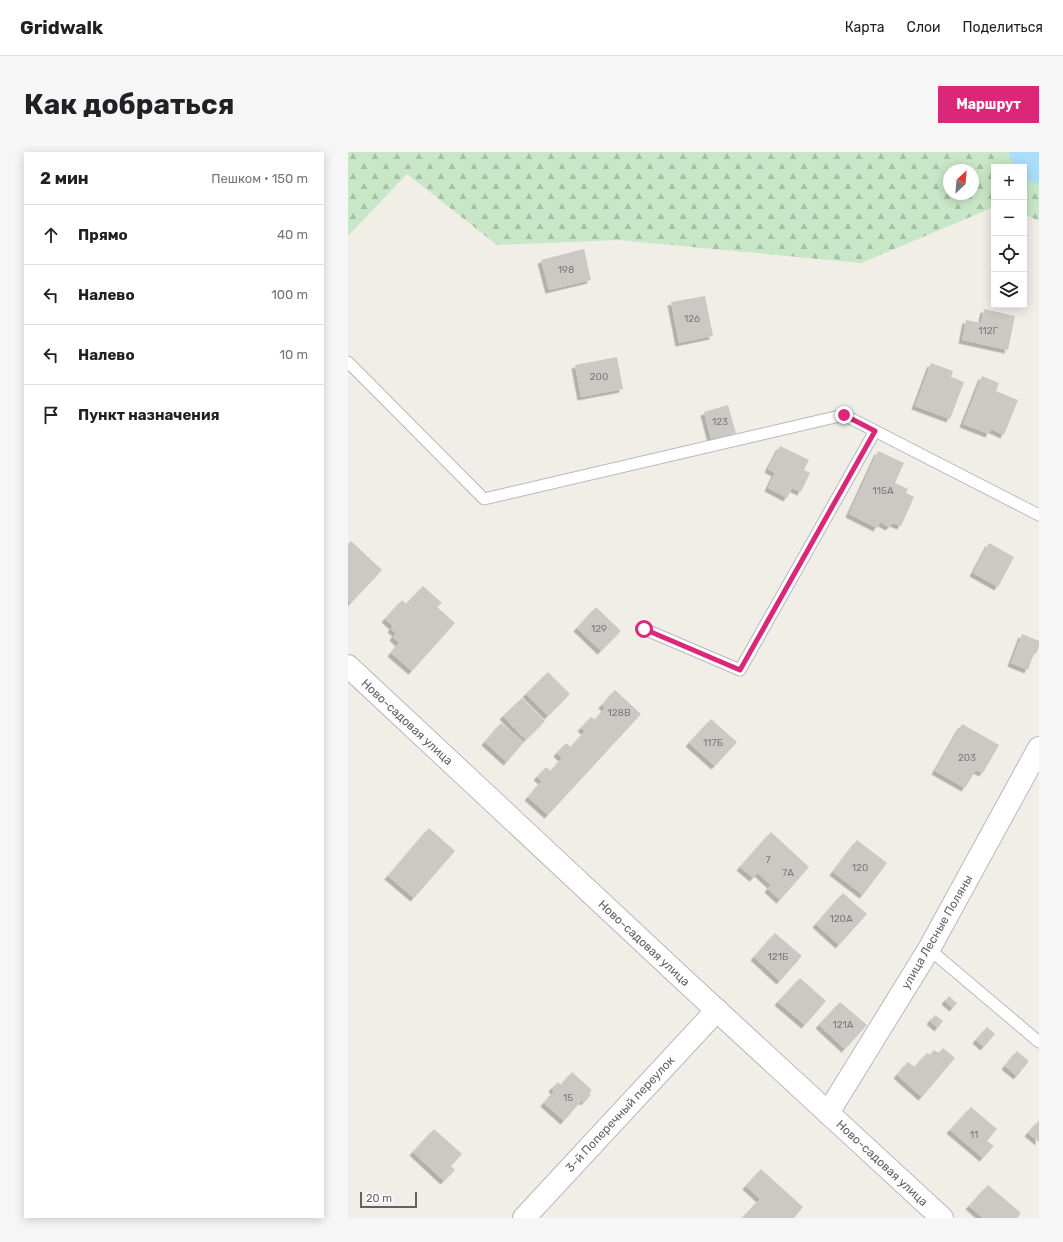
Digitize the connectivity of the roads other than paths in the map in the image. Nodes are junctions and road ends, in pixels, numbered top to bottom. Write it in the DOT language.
graph roads {
  1 [pos="348,362"];
  2 [pos="875,431"];
  3 [pos="1039,515"];
  4 [pos="644,629"];
  5 [pos="350,672"];
  6 [pos="1039,748"];
  7 [pos="929,949"];
  8 [pos="717,1010"];
  9 [pos="1039,1042"];
  10 [pos="828,1113"];
  11 [pos="524,1218"];
  12 [pos="942,1218"];
  1 -- 2 [label="lane"];
  2 -- 3 [label="lane"];
  2 -- 4 [label="lane"];
  5 -- 8 [label="street, Ново-садовая улица"];
  6 -- 7 [label="street, улица Лесные Поляны"];
  7 -- 9 [label="lane"];
  7 -- 10 [label="street, улица Лесные Поляны"];
  8 -- 10 [label="street, Ново-садовая улица"];
  8 -- 11 [label="street, 3-й Поперечный переулок"];
  10 -- 12 [label="street, Ново-садовая улица"];
}
